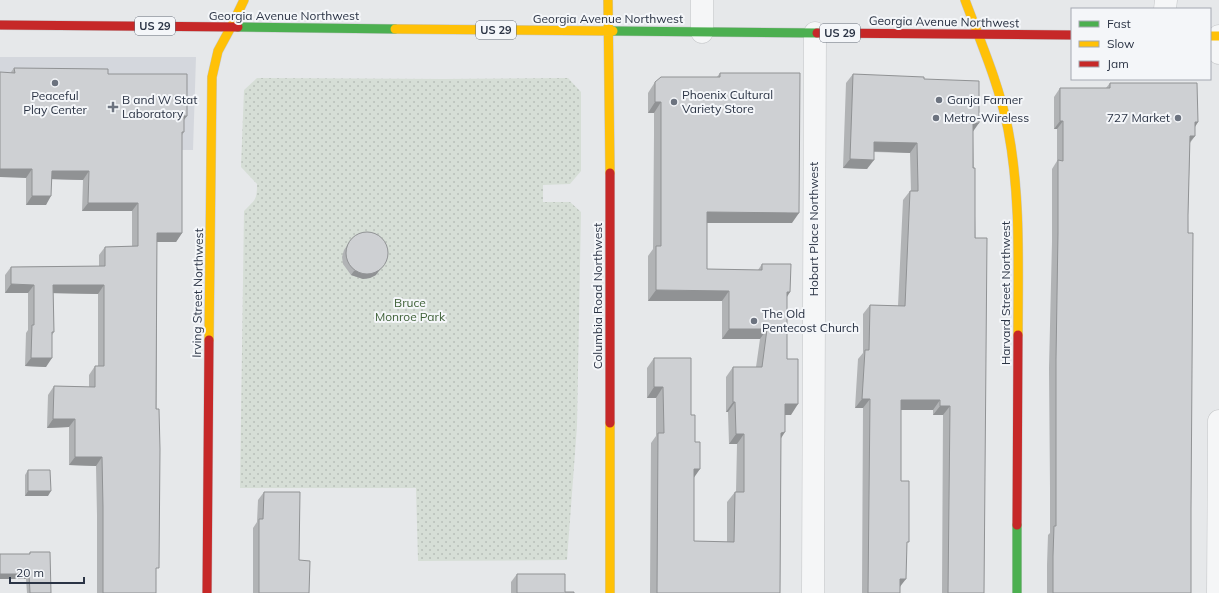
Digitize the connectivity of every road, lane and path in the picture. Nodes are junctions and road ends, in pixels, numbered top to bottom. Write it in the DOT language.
graph roads {
  1 [pos="244,0"];
  2 [pos="608,0"];
  3 [pos="702,0"];
  4 [pos="965,0"];
  5 [pos="0,25"];
  6 [pos="231,27"];
  7 [pos="609,31"];
  8 [pos="702,32"];
  9 [pos="815,33"];
  10 [pos="978,34"];
  11 [pos="1071,35"];
  12 [pos="1219,36"];
  13 [pos="1219,53"];
  14 [pos="1219,421"];
  15 [pos="207,593"];
  16 [pos="610,593"];
  17 [pos="813,593"];
  18 [pos="1017,593"];
  19 [pos="1218,593"];
  1 -- 6 [label="main road, Irving Street Northwest"];
  2 -- 7 [label="main road, Columbia Road Northwest"];
  3 -- 8 [label="street"];
  4 -- 10 [label="main road, Harvard Street Northwest"];
  5 -- 6 [label="main road, Georgia Avenue Northwest / US 29"];
  6 -- 7 [label="main road, Georgia Avenue Northwest / US 29"];
  6 -- 15 [label="main road, Irving Street Northwest"];
  7 -- 8 [label="main road, Georgia Avenue Northwest / US 29"];
  7 -- 16 [label="main road, Columbia Road Northwest"];
  8 -- 9 [label="main road, Georgia Avenue Northwest / US 29"];
  9 -- 10 [label="main road, Georgia Avenue Northwest / US 29"];
  9 -- 17 [label="street, Hobart Place Northwest"];
  10 -- 11 [label="main road, Georgia Avenue Northwest / US 29"];
  10 -- 18 [label="main road, Harvard Street Northwest"];
  12 -- 13 [label="street"];
  14 -- 19 [label="street"];
}
